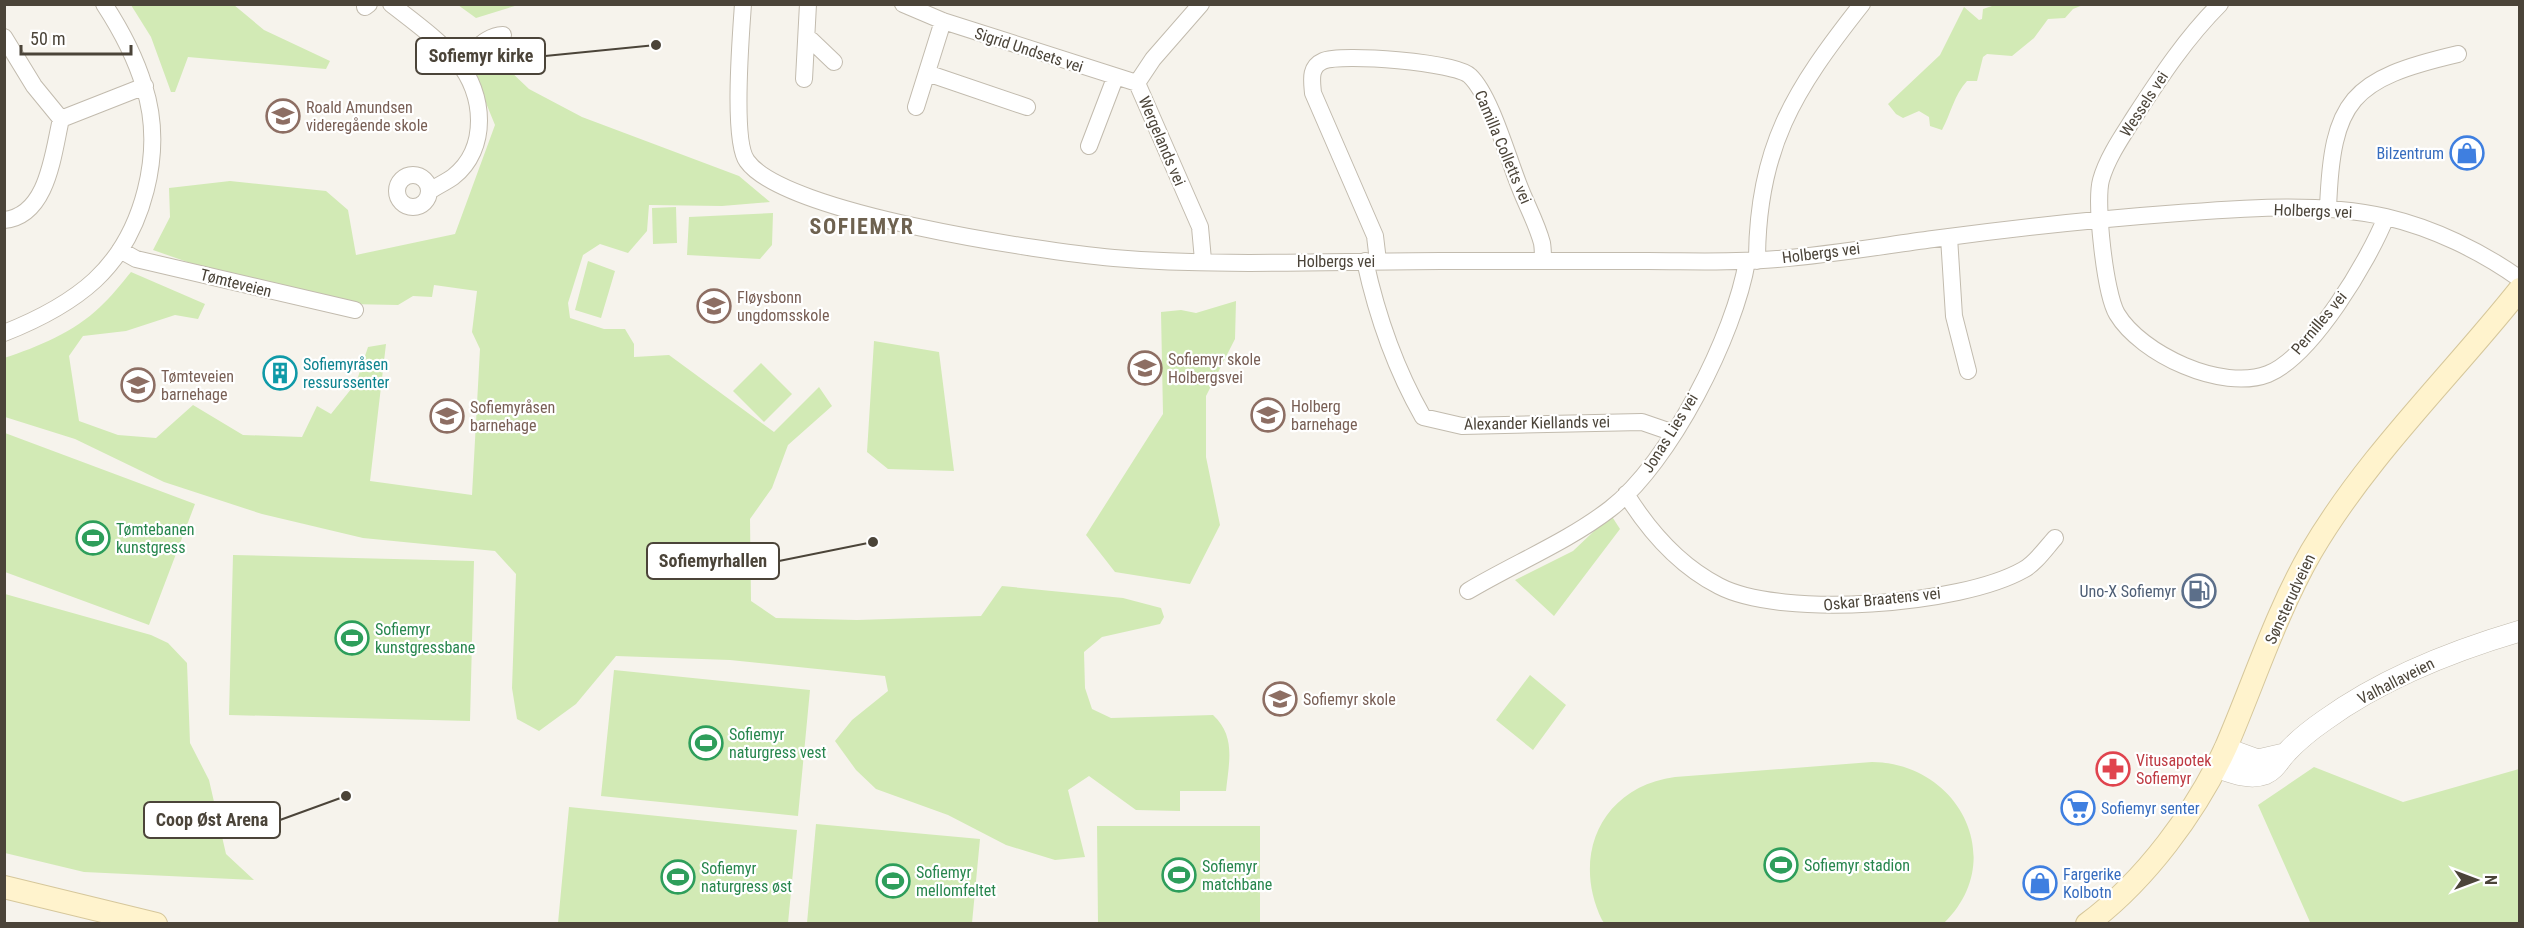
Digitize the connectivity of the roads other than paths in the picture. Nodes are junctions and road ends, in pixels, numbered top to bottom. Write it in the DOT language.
graph roads {
  1 [pos="104,4"];
  2 [pos="391,4"];
  3 [pos="743,4"];
  4 [pos="808,4"];
  5 [pos="903,4"];
  6 [pos="1201,4"];
  7 [pos="1862,4"];
  8 [pos="2220,4"];
  9 [pos="943,21"];
  10 [pos="503,35"];
  11 [pos="4,37"];
  12 [pos="806,40"];
  13 [pos="2458,54"];
  14 [pos="458,62"];
  15 [pos="834,62"];
  16 [pos="927,73"];
  17 [pos="1115,78"];
  18 [pos="804,79"];
  19 [pos="1137,83"];
  20 [pos="145,86"];
  21 [pos="916,107"];
  22 [pos="1027,107"];
  23 [pos="61,119"];
  24 [pos="1089,146"];
  25 [pos="430,191"];
  26 [pos="2328,209"];
  27 [pos="2386,217"];
  28 [pos="2101,219"];
  29 [pos="4,220"];
  30 [pos="1949,237"];
  31 [pos="120,250"];
  32 [pos="1203,260"];
  33 [pos="1372,261"];
  34 [pos="1543,261"];
  35 [pos="1752,261"];
  36 [pos="2520,279"];
  37 [pos="2520,289"];
  38 [pos="355,310"];
  39 [pos="4,333"];
  40 [pos="1968,371"];
  41 [pos="1674,433"];
  42 [pos="1626,494"];
  43 [pos="2055,538"];
  44 [pos="1468,591"];
  45 [pos="2520,630"];
  46 [pos="2220,758"];
  47 [pos="4,887"];
  48 [pos="156,924"];
  49 [pos="2087,924"];
  1 -- 20 [label="street"];
  2 -- 14 [label="street"];
  3 -- 32 [label="street, Holbergs vei"];
  4 -- 12 [label="street"];
  5 -- 9 [label="street, Sigrid Undsets vei"];
  6 -- 19 [label="street, Wergelands vei"];
  7 -- 35 [label="street, Jonas Lies vei"];
  8 -- 28 [label="street, Wessels vei"];
  9 -- 16 [label="street"];
  9 -- 17 [label="street, Sigrid Undsets vei"];
  10 -- 14 [label="street"];
  11 -- 23 [label="street"];
  12 -- 15 [label="street"];
  12 -- 18 [label="street"];
  13 -- 26 [label="street"];
  14 -- 25 [label="street"];
  16 -- 21 [label="street"];
  16 -- 22 [label="street"];
  17 -- 19 [label="street, Sigrid Undsets vei"];
  17 -- 24 [label="street"];
  19 -- 32 [label="street, Wergelands vei"];
  20 -- 23 [label="street"];
  20 -- 31 [label="street"];
  23 -- 29 [label="street"];
  26 -- 27 [label="street, Holbergs vei"];
  26 -- 28 [label="street, Holbergs vei"];
  27 -- 28 [label="street, Pernilles vei"];
  27 -- 36 [label="street, Holbergs vei"];
  28 -- 30 [label="street, Holbergs vei"];
  30 -- 35 [label="street, Holbergs vei"];
  30 -- 40 [label="street"];
  31 -- 38 [label="street, Tømteveien"];
  31 -- 39 [label="street"];
  32 -- 33 [label="street, Holbergs vei"];
  33 -- 34 [label="street, Holbergs vei"];
  33 -- 34 [label="street, Camilla Colletts vei"];
  33 -- 41 [label="street, Alexander Kiellands vei"];
  34 -- 35 [label="street, Holbergs vei"];
  35 -- 41 [label="street, Jonas Lies vei"];
  37 -- 46 [label="main road, Sønsterudveien"];
  41 -- 42 [label="street, Jonas Lies vei"];
  42 -- 43 [label="street, Oskar Braatens vei"];
  42 -- 44 [label="street, Jonas Lies vei"];
  45 -- 46 [label="street, Valhallaveien"];
  46 -- 49 [label="main road, Sønsterudveien"];
  47 -- 48 [label="main road"];
}
